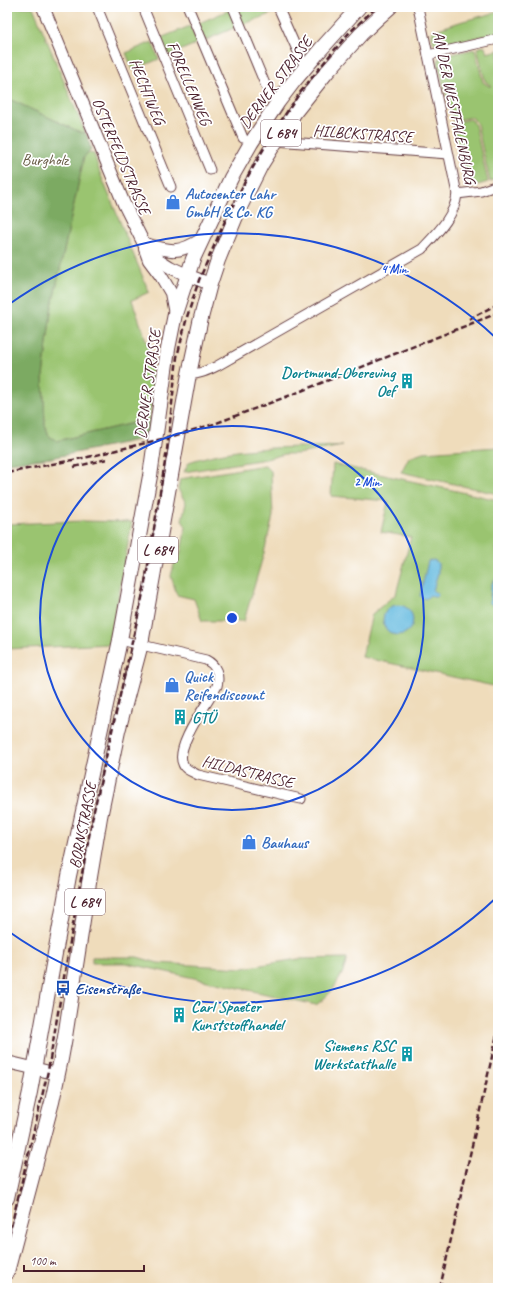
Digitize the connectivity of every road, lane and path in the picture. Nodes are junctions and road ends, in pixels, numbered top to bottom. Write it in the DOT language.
graph roads {
  1 [pos="43,7"];
  2 [pos="97,7"];
  3 [pos="143,7"];
  4 [pos="188,7"];
  5 [pos="233,7"];
  6 [pos="278,7"];
  7 [pos="359,7"];
  8 [pos="390,7"];
  9 [pos="418,7"];
  10 [pos="498,39"];
  11 [pos="428,55"];
  12 [pos="302,61"];
  13 [pos="270,96"];
  14 [pos="243,138"];
  15 [pos="276,141"];
  16 [pos="448,154"];
  17 [pos="210,170"];
  18 [pos="498,185"];
  19 [pos="172,187"];
  20 [pos="457,194"];
  21 [pos="202,239"];
  22 [pos="144,244"];
  23 [pos="187,275"];
  24 [pos="210,284"];
  25 [pos="175,314"];
  26 [pos="189,374"];
  27 [pos="153,461"];
  28 [pos="120,640"];
  29 [pos="141,644"];
  30 [pos="302,799"];
  31 [pos="7,1062"];
  32 [pos="35,1068"];
  33 [pos="58,1074"];
  34 [pos="7,1198"];
  35 [pos="7,1272"];
  1 -- 22 [label="street, OSTERFELDSTRASSE"];
  2 -- 19 [label="street, HECHTWEG"];
  3 -- 17 [label="street, FORELLENWEG"];
  4 -- 14 [label="street"];
  5 -- 13 [label="street"];
  6 -- 12 [label="street"];
  7 -- 21 [label="main road, DERNER STRASSE / L 684"];
  8 -- 15 [label="main road, L 684"];
  9 -- 11 [label="street, AN DER WESTFALENBURG"];
  10 -- 11 [label="street"];
  11 -- 16 [label="street, AN DER WESTFALENBURG"];
  15 -- 16 [label="street, HILBCKSTRASSE"];
  15 -- 24 [label="main road, L 684"];
  16 -- 20 [label="street, AN DER WESTFALENBURG"];
  18 -- 20 [label="street"];
  20 -- 26 [label="street, AN DER WESTFALENBURG"];
  21 -- 22 [label="street"];
  21 -- 23 [label="main road, DERNER STRASSE / L 684"];
  22 -- 23 [label="street, OSTERFELDSTRASSE"];
  22 -- 25 [label="street"];
  23 -- 24 [label="street, OSTERFELDSTRASSE"];
  23 -- 25 [label="main road, DERNER STRASSE / L 684"];
  24 -- 26 [label="main road, L 684"];
  25 -- 27 [label="main road, DERNER STRASSE / L 684"];
  26 -- 29 [label="main road, BORNSTRASSE / L 684"];
  27 -- 28 [label="main road, BORNSTRASSE / L 684"];
  28 -- 29 [label="street, HILDASTRASSE"];
  28 -- 32 [label="main road, BORNSTRASSE / L 684"];
  29 -- 30 [label="street, HILDASTRASSE"];
  29 -- 33 [label="main road, BORNSTRASSE / L 684"];
  31 -- 32 [label="street"];
  32 -- 33 [label="street"];
  32 -- 34 [label="main road, BORNSTRASSE / L 684"];
  33 -- 35 [label="main road, BORNSTRASSE / L 684"];
}
